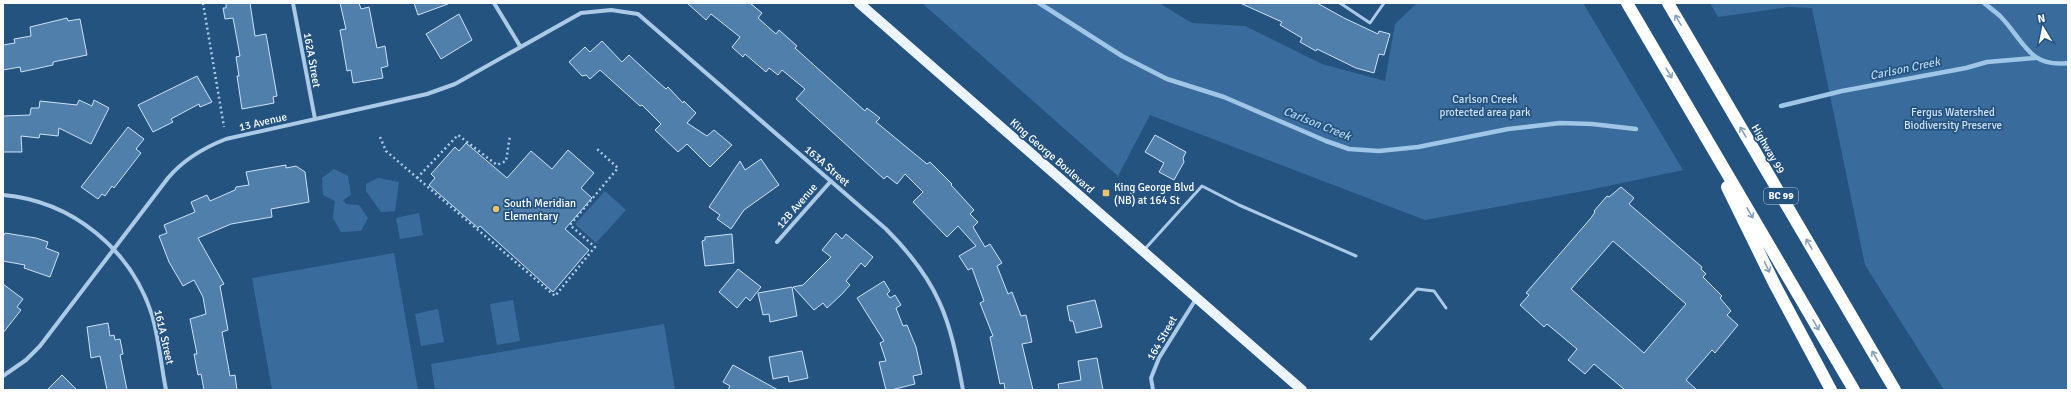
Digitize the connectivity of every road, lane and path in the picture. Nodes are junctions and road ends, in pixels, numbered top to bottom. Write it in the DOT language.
graph roads {
  1 [pos="203,3"];
  2 [pos="293,3"];
  3 [pos="494,3"];
  4 [pos="859,3"];
  5 [pos="1340,3"];
  6 [pos="1384,3"];
  7 [pos="1627,3"];
  8 [pos="1668,3"];
  9 [pos="611,10"];
  10 [pos="520,46"];
  11 [pos="1681,94"];
  12 [pos="314,119"];
  13 [pos="224,127"];
  14 [pos="510,136"];
  15 [pos="380,137"];
  16 [pos="597,149"];
  17 [pos="418,178"];
  18 [pos="831,181"];
  19 [pos="3,195"];
  20 [pos="777,242"];
  21 [pos="114,249"];
  22 [pos="1142,251"];
  23 [pos="1356,256"];
  24 [pos="1196,298"];
  25 [pos="1446,308"];
  26 [pos="1371,339"];
  27 [pos="3,376"];
  28 [pos="166,390"];
  29 [pos="963,390"];
  30 [pos="1153,390"];
  31 [pos="1302,390"];
  32 [pos="1831,390"];
  33 [pos="1854,390"];
  34 [pos="1895,390"];
  1 -- 13 [label="path"];
  2 -- 12 [label="street, 162A Street"];
  3 -- 10 [label="street"];
  4 -- 22 [label="main road, King George Boulevard"];
  5 -- 6 [label="lane"];
  7 -- 11 [label="highway, BC 99, one-way"];
  34 -- 8 [label="highway, Highway 99 / BC 99, one-way"];
  9 -- 10 [label="street, 13 Avenue"];
  9 -- 18 [label="street, 163A Street"];
  10 -- 12 [label="street, 13 Avenue"];
  11 -- 32 [label="highway, one-way"];
  11 -- 33 [label="highway, BC 99, one-way"];
  12 -- 21 [label="street, 13 Avenue"];
  14 -- 17 [label="path"];
  15 -- 17 [label="path"];
  16 -- 17 [label="path"];
  18 -- 20 [label="street, 12B Avenue"];
  18 -- 29 [label="street, 163A Street"];
  19 -- 21 [label="street, 161A Street"];
  21 -- 27 [label="street, 13 Avenue"];
  21 -- 28 [label="street, 161A Street"];
  22 -- 23 [label="lane"];
  22 -- 24 [label="main road, King George Boulevard"];
  24 -- 30 [label="street, 164 Street"];
  24 -- 31 [label="main road, King George Boulevard"];
  25 -- 26 [label="lane"];
}
